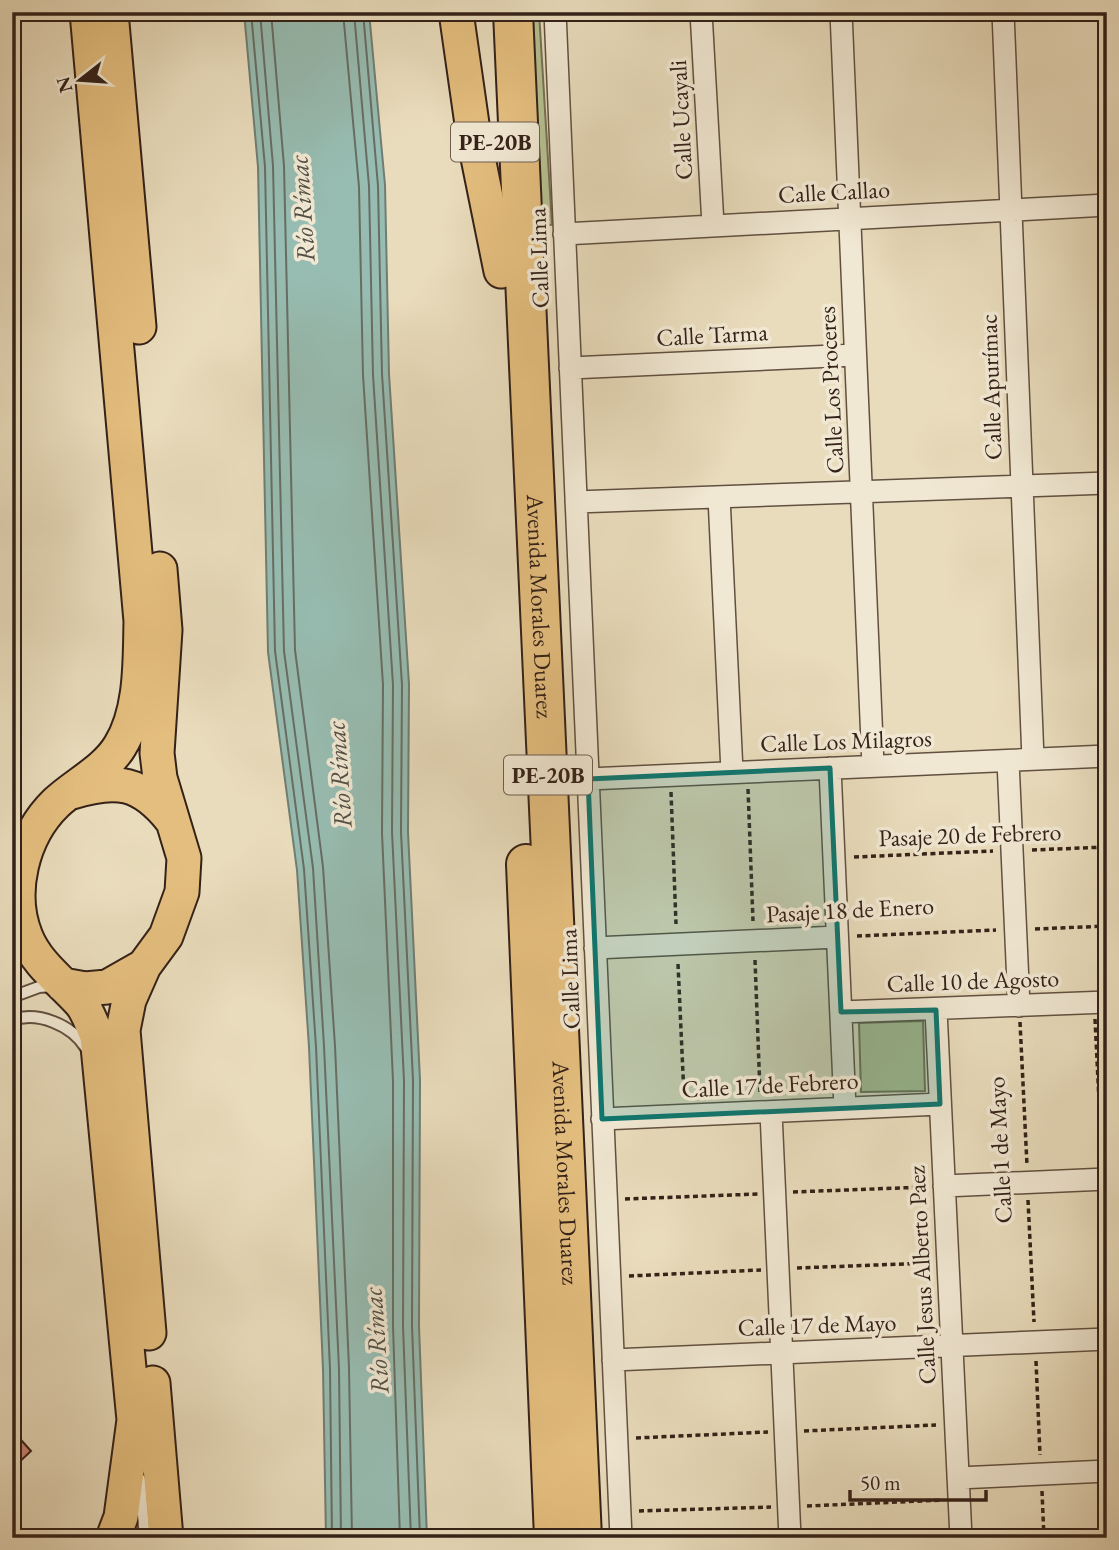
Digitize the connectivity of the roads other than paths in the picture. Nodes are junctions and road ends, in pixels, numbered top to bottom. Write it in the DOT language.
graph roads {
  1 [pos="87,12"];
  2 [pos="111,12"];
  3 [pos="456,12"];
  4 [pos="488,12"];
  5 [pos="513,12"];
  6 [pos="555,12"];
  7 [pos="701,12"];
  8 [pos="841,12"];
  9 [pos="1003,12"];
  10 [pos="1107,205"];
  11 [pos="1010,210"];
  12 [pos="849,217"];
  13 [pos="713,225"];
  14 [pos="564,234"];
  15 [pos="501,271"];
  16 [pos="855,355"];
  17 [pos="570,368"];
  18 [pos="1107,483"];
  19 [pos="1021,486"];
  20 [pos="862,492"];
  21 [pos="719,497"];
  22 [pos="576,502"];
  23 [pos="1107,756"];
  24 [pos="1033,760"];
  25 [pos="1008,761"];
  26 [pos="873,766"];
  27 [pos="830,768"];
  28 [pos="732,772"];
  29 [pos="588,779"];
  30 [pos="71,792"];
  31 [pos="172,819"];
  32 [pos="14,893"];
  33 [pos="837,937"];
  34 [pos="595,948"];
  35 [pos="144,966"];
  36 [pos="63,985"];
  37 [pos="12,997"];
  38 [pos="1101,1003"];
  39 [pos="1019,1006"];
  40 [pos="936,1010"];
  41 [pos="841,1012"];
  42 [pos="12,1020"];
  43 [pos="99,1068"];
  44 [pos="940,1104"];
  45 [pos="845,1108"];
  46 [pos="771,1111"];
  47 [pos="602,1119"];
  48 [pos="1105,1179"];
  49 [pos="944,1186"];
  50 [pos="1107,1339"];
  51 [pos="952,1345"];
  52 [pos="782,1353"];
  53 [pos="613,1360"];
  54 [pos="134,1420"];
  55 [pos="1107,1471"];
  56 [pos="958,1478"];
  57 [pos="585,1526"];
  58 [pos="113,1538"];
  59 [pos="145,1538"];
  60 [pos="166,1538"];
  61 [pos="554,1538"];
  62 [pos="621,1538"];
  63 [pos="790,1538"];
  64 [pos="961,1538"];
  1 -- 30 [label="main road"];
  2 -- 31 [label="main road"];
  3 -- 15 [label="main road"];
  4 -- 15 [label="highway, Avenida Morales Duarez / PE-20B"];
  5 -- 57 [label="highway, Avenida Morales Duarez / PE-20B"];
  6 -- 14 [label="street, Calle Lima"];
  7 -- 13 [label="street, Calle Ucayali"];
  8 -- 12 [label="street, Calle Los Proceres"];
  9 -- 11 [label="street, Calle Apurímac"];
  10 -- 11 [label="street, Calle Callao"];
  11 -- 12 [label="street, Calle Callao"];
  11 -- 19 [label="street, Calle Apurímac"];
  12 -- 13 [label="street, Calle Callao"];
  12 -- 16 [label="street, Calle Los Proceres"];
  13 -- 14 [label="street, Calle Callao"];
  14 -- 17 [label="street, Calle Lima"];
  15 -- 61 [label="highway, Avenida Morales Duarez / PE-20B"];
  16 -- 17 [label="street, Calle Tarma"];
  16 -- 20 [label="street, Calle Los Proceres"];
  17 -- 22 [label="street, Calle Lima"];
  18 -- 19 [label="street"];
  19 -- 20 [label="street"];
  19 -- 24 [label="street, Calle Apurímac"];
  20 -- 21 [label="street"];
  20 -- 26 [label="street, Calle Los Proceres"];
  21 -- 22 [label="street"];
  21 -- 28 [label="street"];
  22 -- 29 [label="street, Calle Lima"];
  23 -- 24 [label="street, Calle Los Milagros"];
  24 -- 25 [label="street, Calle Los Milagros"];
  25 -- 26 [label="street, Calle Los Milagros"];
  25 -- 39 [label="street"];
  26 -- 27 [label="street, Calle Los Milagros"];
  27 -- 28 [label="street, Calle Los Milagros"];
  27 -- 33 [label="street"];
  28 -- 29 [label="street, Calle Los Milagros"];
  29 -- 34 [label="street, Calle Lima"];
  30 -- 31 [label="main road"];
  30 -- 32 [label="main road"];
  31 -- 35 [label="main road"];
  32 -- 36 [label="main road"];
  33 -- 34 [label="street, Pasaje 18 de Enero"];
  33 -- 41 [label="street"];
  34 -- 47 [label="street, Calle Lima"];
  35 -- 36 [label="main road"];
  35 -- 60 [label="main road"];
  36 -- 37 [label="lane"];
  36 -- 43 [label="main road"];
  38 -- 39 [label="street, Calle 10 de Agosto"];
  39 -- 40 [label="street, Calle 10 de Agosto"];
  40 -- 41 [label="street, Calle 10 de Agosto"];
  40 -- 44 [label="street, Calle Jesus Alberto Paez"];
  41 -- 45 [label="street"];
  42 -- 43 [label="lane"];
  43 -- 54 [label="main road"];
  44 -- 45 [label="street, Calle 17 de Febrero"];
  44 -- 49 [label="street, Calle Jesus Alberto Paez"];
  45 -- 46 [label="street, Calle 17 de Febrero"];
  46 -- 47 [label="street, Calle 17 de Febrero"];
  46 -- 52 [label="street"];
  47 -- 53 [label="street, Calle Lima"];
  48 -- 49 [label="street"];
  49 -- 51 [label="street, Calle Jesus Alberto Paez"];
  50 -- 51 [label="street, Calle 17 de Mayo"];
  51 -- 52 [label="street, Calle 17 de Mayo"];
  51 -- 56 [label="street, Calle Jesus Alberto Paez"];
  52 -- 53 [label="street, Calle 17 de Mayo"];
  52 -- 63 [label="street"];
  53 -- 62 [label="street, Calle Lima"];
  54 -- 58 [label="main road"];
  54 -- 59 [label="lane"];
  55 -- 56 [label="street"];
  56 -- 64 [label="street, Calle Jesus Alberto Paez"];
}
